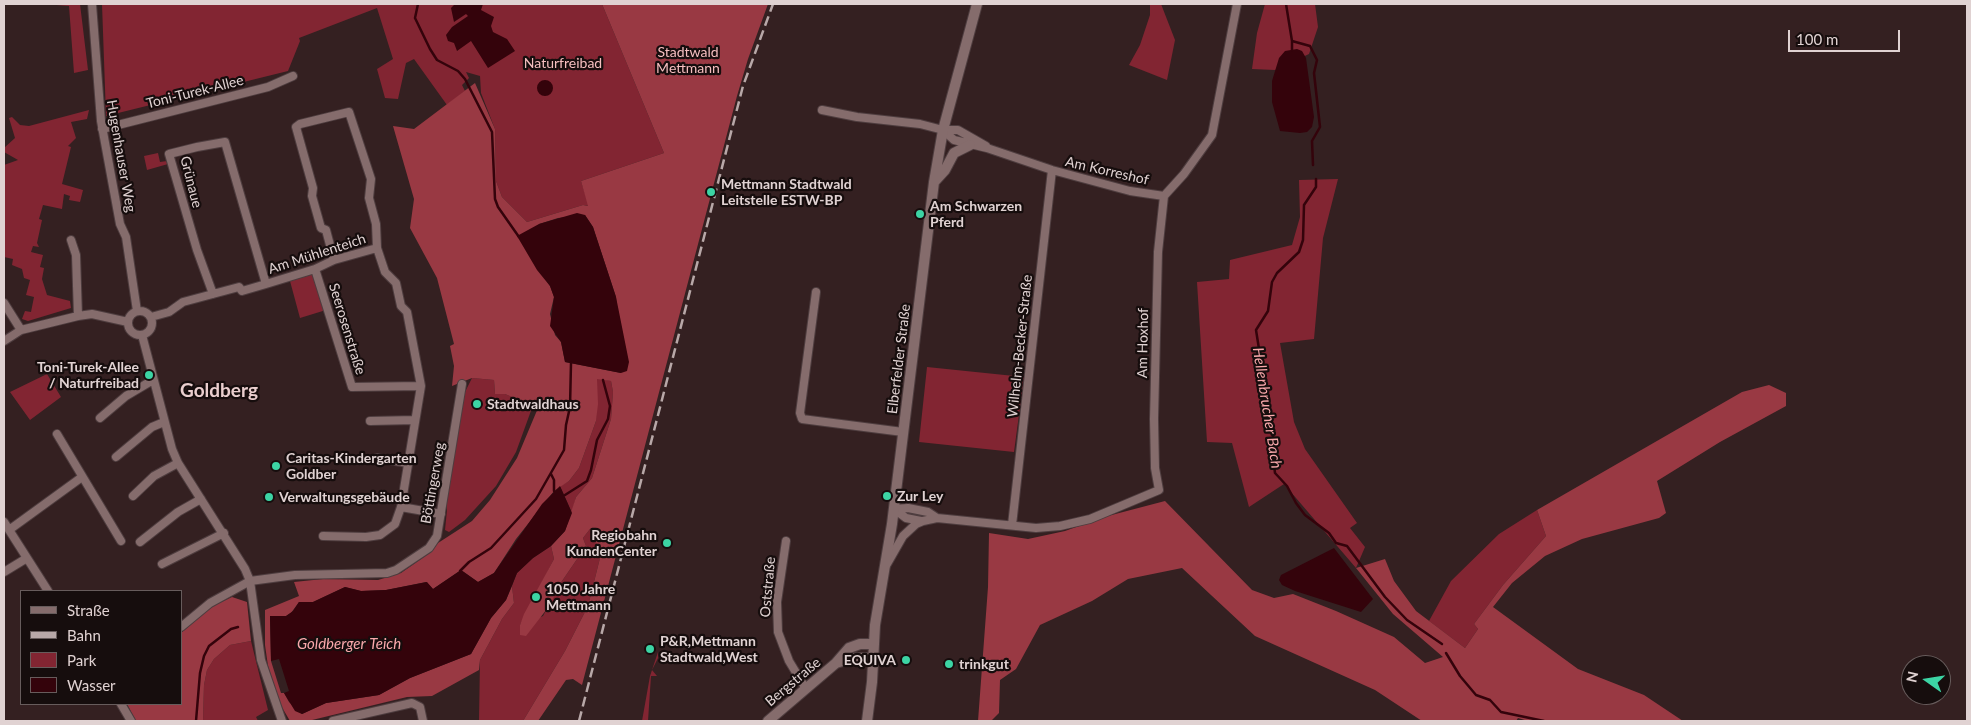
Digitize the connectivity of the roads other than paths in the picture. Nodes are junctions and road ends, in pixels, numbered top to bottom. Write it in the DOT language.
graph roads {
  1 [pos="92,4"];
  2 [pos="977,4"];
  3 [pos="1237,4"];
  4 [pos="293,76"];
  5 [pos="822,110"];
  6 [pos="102,128"];
  7 [pos="944,130"];
  8 [pos="970,145"];
  9 [pos="987,148"];
  10 [pos="1052,170"];
  11 [pos="934,182"];
  12 [pos="1164,196"];
  13 [pos="71,240"];
  14 [pos="376,248"];
  15 [pos="334,260"];
  16 [pos="315,269"];
  17 [pos="266,284"];
  18 [pos="816,292"];
  19 [pos="212,294"];
  20 [pos="4,303"];
  21 [pos="137,310"];
  22 [pos="78,316"];
  23 [pos="151,317"];
  24 [pos="128,322"];
  25 [pos="20,330"];
  26 [pos="142,335"];
  27 [pos="4,341"];
  28 [pos="153,380"];
  29 [pos="462,384"];
  30 [pos="421,386"];
  31 [pos="100,418"];
  32 [pos="416,420"];
  33 [pos="370,421"];
  34 [pos="164,422"];
  35 [pos="903,432"];
  36 [pos="57,434"];
  37 [pos="116,457"];
  38 [pos="377,458"];
  39 [pos="178,463"];
  40 [pos="408,463"];
  41 [pos="82,477"];
  42 [pos="133,496"];
  43 [pos="201,499"];
  44 [pos="402,507"];
  45 [pos="894,509"];
  46 [pos="441,514"];
  47 [pos="936,518"];
  48 [pos="923,521"];
  49 [pos="4,522"];
  50 [pos="1012,525"];
  51 [pos="9,530"];
  52 [pos="224,533"];
  53 [pos="322,536"];
  54 [pos="121,541"];
  55 [pos="786,541"];
  56 [pos="140,542"];
  57 [pos="27,558"];
  58 [pos="162,564"];
  59 [pos="886,565"];
  60 [pos="4,572"];
  61 [pos="250,581"];
  62 [pos="47,590"];
  63 [pos="182,626"];
  64 [pos="873,644"];
  65 [pos="873,658"];
  66 [pos="836,663"];
  67 [pos="806,689"];
  68 [pos="121,705"];
  69 [pos="131,721"];
  70 [pos="282,721"];
  71 [pos="333,721"];
  72 [pos="423,721"];
  73 [pos="768,721"];
  74 [pos="867,721"];
  1 -- 6 [label="street, Hugenhauser Weg"];
  2 -- 7 [label="main road, Elberfelder Straße"];
  3 -- 12 [label="street, Am Korreshof"];
  4 -- 6 [label="street, Toni-Turek-Allee"];
  5 -- 7 [label="street"];
  6 -- 21 [label="street, Hugenhauser Weg"];
  7 -- 8 [label="street, Am Korreshof"];
  7 -- 9 [label="street, Am Korreshof"];
  7 -- 11 [label="main road, Elberfelder Straße"];
  8 -- 9 [label="street, Am Korreshof"];
  8 -- 11 [label="main road"];
  9 -- 10 [label="street, Am Korreshof"];
  10 -- 12 [label="street, Am Korreshof"];
  10 -- 50 [label="street, Wilhelm-Becker-Straße"];
  11 -- 35 [label="main road, Elberfelder Straße"];
  12 -- 50 [label="street, Am Hoxhof"];
  13 -- 22 [label="street"];
  14 -- 15 [label="street, Am Mühlenteich"];
  14 -- 15 [label="street"];
  14 -- 30 [label="street, Am Mühlenteich"];
  15 -- 16 [label="street, Am Mühlenteich"];
  16 -- 17 [label="street, Am Mühlenteich"];
  16 -- 30 [label="street, Seerosenstraße"];
  17 -- 19 [label="street, Am Mühlenteich"];
  17 -- 19 [label="street, Grünaue"];
  18 -- 35 [label="street"];
  19 -- 23 [label="street, Am Mühlenteich"];
  20 -- 25 [label="street"];
  21 -- 23 [label="street"];
  21 -- 24 [label="street"];
  22 -- 24 [label="street"];
  22 -- 25 [label="street"];
  23 -- 26 [label="street"];
  24 -- 26 [label="street"];
  25 -- 27 [label="street"];
  26 -- 28 [label="street"];
  28 -- 31 [label="street"];
  28 -- 34 [label="street"];
  29 -- 46 [label="street, Böttingerweg"];
  30 -- 32 [label="street, Am Mühlenteich"];
  32 -- 33 [label="street"];
  32 -- 40 [label="street, Am Mühlenteich"];
  34 -- 37 [label="street"];
  34 -- 39 [label="street"];
  35 -- 45 [label="main road, Elberfelder Straße"];
  36 -- 41 [label="street"];
  38 -- 40 [label="street"];
  39 -- 42 [label="street"];
  39 -- 43 [label="street"];
  40 -- 44 [label="street, Am Mühlenteich"];
  41 -- 51 [label="street"];
  41 -- 54 [label="street"];
  43 -- 52 [label="street"];
  43 -- 56 [label="street"];
  44 -- 46 [label="street"];
  44 -- 53 [label="street, Am Mühlenteich"];
  45 -- 47 [label="street"];
  45 -- 48 [label="street"];
  45 -- 59 [label="main road, Elberfelder Straße"];
  46 -- 61 [label="street, Böttingerweg"];
  47 -- 48 [label="street"];
  47 -- 50 [label="street"];
  48 -- 59 [label="street"];
  49 -- 51 [label="street"];
  51 -- 57 [label="street"];
  52 -- 58 [label="street"];
  52 -- 61 [label="street"];
  55 -- 67 [label="street, Oststraße"];
  57 -- 60 [label="street"];
  57 -- 62 [label="street"];
  59 -- 64 [label="main road, Elberfelder Straße"];
  61 -- 63 [label="street"];
  61 -- 70 [label="street"];
  64 -- 65 [label="main road, Elberfelder Straße"];
  64 -- 66 [label="main road, Bergstraße"];
  65 -- 66 [label="main road, Bergstraße"];
  65 -- 74 [label="main road, Elberfelder Straße"];
  66 -- 67 [label="main road, Bergstraße"];
  67 -- 73 [label="main road, Bergstraße"];
  68 -- 69 [label="street"];
  71 -- 72 [label="street"];
}
